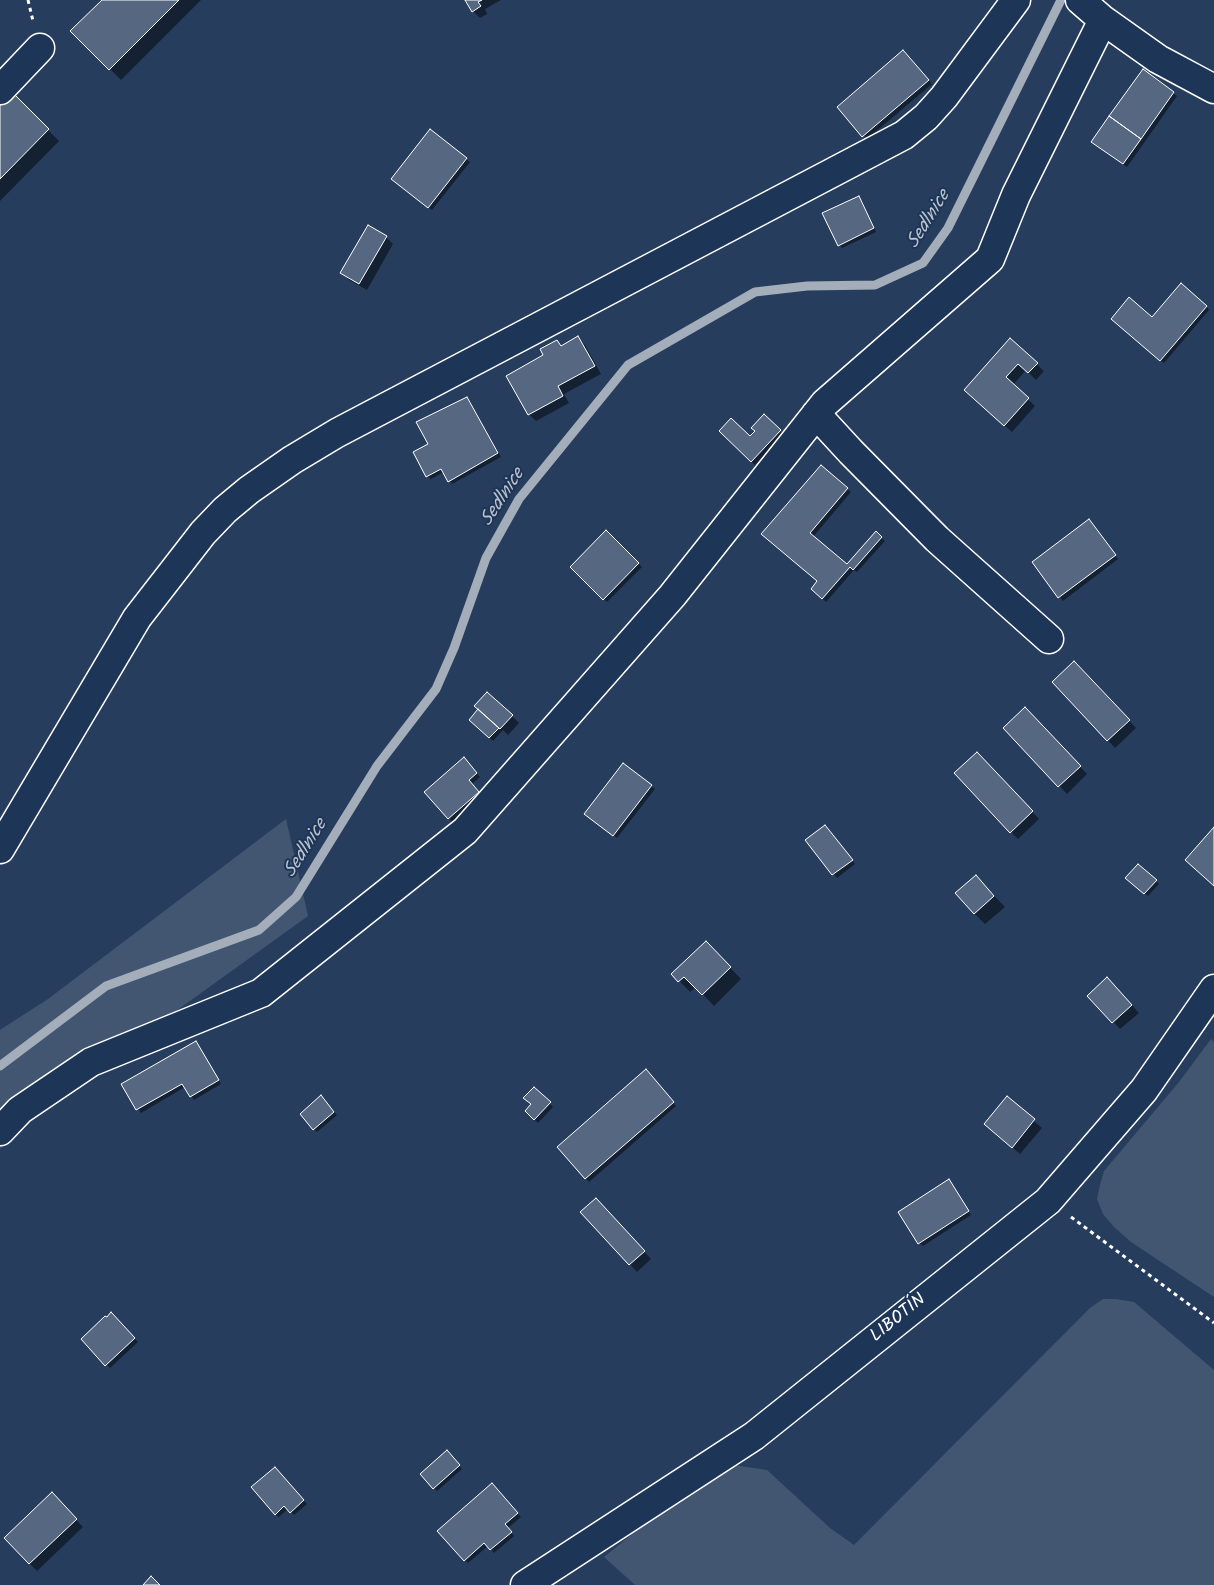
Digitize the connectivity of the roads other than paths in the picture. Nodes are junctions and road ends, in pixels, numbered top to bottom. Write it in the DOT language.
graph roads {
  1 [pos="1016,0"];
  2 [pos="1080,0"];
  3 [pos="1103,20"];
  4 [pos="40,48"];
  5 [pos="1214,89"];
  6 [pos="0,90"];
  7 [pos="816,414"];
  8 [pos="1048,639"];
  9 [pos="10,818"];
  10 [pos="0,849"];
  11 [pos="1214,989"];
  12 [pos="0,1131"];
  13 [pos="525,1585"];
  1 -- 9 [label="street"];
  2 -- 3 [label="street"];
  3 -- 5 [label="street"];
  3 -- 7 [label="street"];
  4 -- 6 [label="street"];
  7 -- 8 [label="street"];
  7 -- 12 [label="street"];
  9 -- 10 [label="street"];
  11 -- 13 [label="street, LIBOTÍN"];
}
